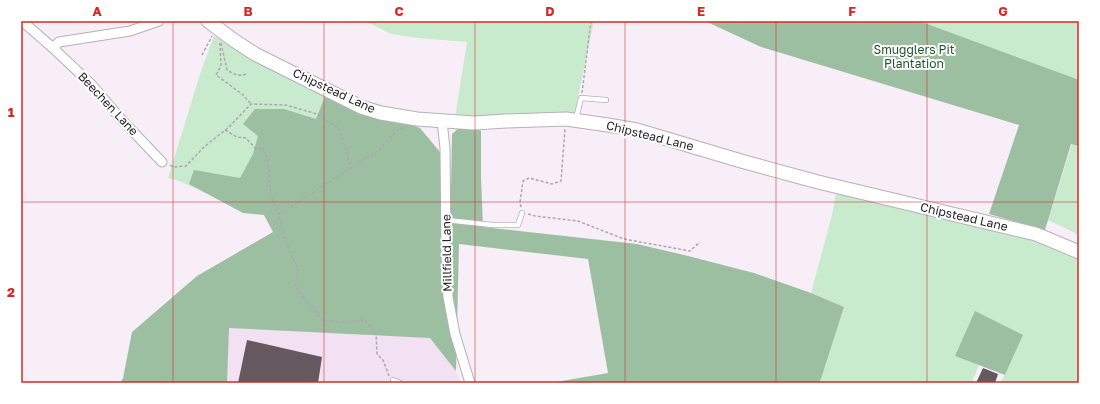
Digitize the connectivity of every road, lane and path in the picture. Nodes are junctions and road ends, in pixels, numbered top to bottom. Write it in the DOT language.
graph roads {
  1 [pos="22,21"];
  2 [pos="159,21"];
  3 [pos="591,21"];
  4 [pos="213,24"];
  5 [pos="53,48"];
  6 [pos="202,55"];
  7 [pos="246,74"];
  8 [pos="581,98"];
  9 [pos="606,100"];
  10 [pos="251,104"];
  11 [pos="416,119"];
  12 [pos="571,120"];
  13 [pos="442,121"];
  14 [pos="225,130"];
  15 [pos="162,162"];
  16 [pos="350,168"];
  17 [pos="522,213"];
  18 [pos="279,214"];
  19 [pos="446,220"];
  20 [pos="700,242"];
  21 [pos="1079,252"];
  22 [pos="393,380"];
  23 [pos="400,383"];
  24 [pos="470,383"];
  1 -- 5 [label="street, Beechen Lane"];
  2 -- 5 [label="street"];
  3 -- 8 [label="path"];
  4 -- 6 [label="path"];
  4 -- 11 [label="street, Chipstead Lane"];
  5 -- 15 [label="street, Beechen Lane"];
  7 -- 10 [label="path"];
  8 -- 9 [label="lane"];
  8 -- 12 [label="lane"];
  10 -- 14 [label="path"];
  10 -- 16 [label="path"];
  11 -- 13 [label="street, Chipstead Lane"];
  11 -- 16 [label="path"];
  12 -- 13 [label="street, Chipstead Lane"];
  12 -- 17 [label="path"];
  12 -- 21 [label="street, Chipstead Lane"];
  13 -- 19 [label="street, Millfield Lane"];
  14 -- 15 [label="path"];
  14 -- 18 [label="path"];
  16 -- 18 [label="path"];
  17 -- 19 [label="lane"];
  17 -- 20 [label="path"];
  18 -- 22 [label="path"];
  19 -- 24 [label="street, Millfield Lane"];
  22 -- 23 [label="lane"];
}
